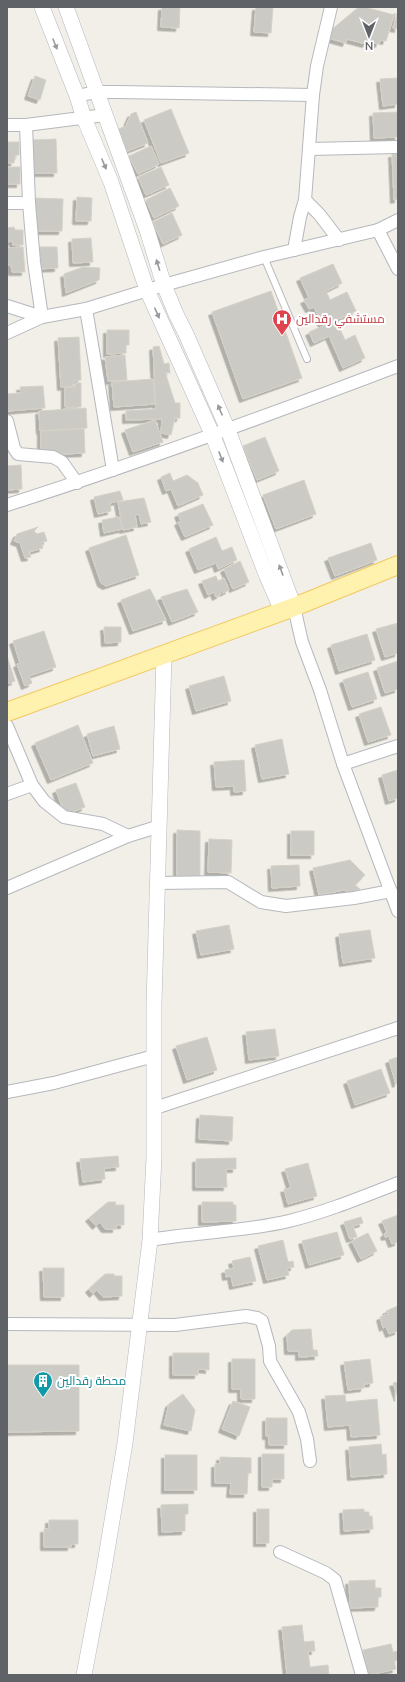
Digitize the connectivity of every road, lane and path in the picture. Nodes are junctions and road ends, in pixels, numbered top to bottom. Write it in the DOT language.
graph roads {
  1 [pos="42,7"];
  2 [pos="66,7"];
  3 [pos="331,7"];
  4 [pos="96,92"];
  5 [pos="313,95"];
  6 [pos="77,96"];
  7 [pos="105,115"];
  8 [pos="84,118"];
  9 [pos="7,125"];
  10 [pos="26,125"];
  11 [pos="398,147"];
  12 [pos="309,149"];
  13 [pos="305,200"];
  14 [pos="7,203"];
  15 [pos="29,203"];
  16 [pos="398,220"];
  17 [pos="378,230"];
  18 [pos="339,240"];
  19 [pos="294,250"];
  20 [pos="264,257"];
  21 [pos="398,269"];
  22 [pos="164,285"];
  23 [pos="147,290"];
  24 [pos="7,306"];
  25 [pos="86,309"];
  26 [pos="42,317"];
  27 [pos="7,333"];
  28 [pos="307,359"];
  29 [pos="398,366"];
  30 [pos="7,421"];
  31 [pos="228,430"];
  32 [pos="213,436"];
  33 [pos="113,470"];
  34 [pos="77,483"];
  35 [pos="7,505"];
  36 [pos="398,565"];
  37 [pos="288,609"];
  38 [pos="164,656"];
  39 [pos="7,712"];
  40 [pos="7,726"];
  41 [pos="398,746"];
  42 [pos="343,764"];
  43 [pos="32,785"];
  44 [pos="7,794"];
  45 [pos="160,826"];
  46 [pos="128,836"];
  47 [pos="158,883"];
  48 [pos="7,888"];
  49 [pos="391,891"];
  50 [pos="398,911"];
  51 [pos="398,1028"];
  52 [pos="154,1056"];
  53 [pos="7,1092"];
  54 [pos="155,1108"];
  55 [pos="398,1183"];
  56 [pos="150,1240"];
  57 [pos="7,1324"];
  58 [pos="139,1326"];
  59 [pos="310,1461"];
  60 [pos="280,1552"];
  61 [pos="84,1675"];
  62 [pos="362,1675"];
  1 -- 6 [label="street, one-way"];
  2 -- 4 [label="street"];
  3 -- 5 [label="street"];
  4 -- 5 [label="street"];
  4 -- 6 [label="street"];
  4 -- 7 [label="street"];
  5 -- 12 [label="street"];
  6 -- 8 [label="street"];
  7 -- 8 [label="street"];
  22 -- 7 [label="street, one-way"];
  8 -- 10 [label="street"];
  8 -- 23 [label="street, one-way"];
  9 -- 10 [label="street"];
  10 -- 15 [label="street"];
  11 -- 12 [label="street"];
  12 -- 13 [label="street"];
  13 -- 18 [label="street"];
  13 -- 19 [label="street"];
  14 -- 15 [label="street"];
  15 -- 26 [label="street"];
  16 -- 17 [label="street"];
  17 -- 18 [label="street"];
  17 -- 21 [label="street"];
  18 -- 19 [label="street"];
  19 -- 20 [label="street"];
  20 -- 22 [label="street"];
  20 -- 28 [label="lane"];
  22 -- 23 [label="street"];
  31 -- 22 [label="street, one-way"];
  23 -- 25 [label="street"];
  23 -- 32 [label="street, one-way"];
  24 -- 26 [label="street"];
  25 -- 26 [label="street"];
  25 -- 33 [label="street"];
  26 -- 27 [label="street"];
  29 -- 31 [label="street"];
  30 -- 34 [label="street"];
  31 -- 32 [label="street"];
  37 -- 31 [label="street, one-way"];
  32 -- 33 [label="street"];
  32 -- 37 [label="street, one-way"];
  33 -- 34 [label="street"];
  34 -- 35 [label="street"];
  36 -- 37 [label="main road"];
  37 -- 38 [label="main road"];
  37 -- 42 [label="street"];
  38 -- 39 [label="main road"];
  38 -- 45 [label="street"];
  40 -- 43 [label="street"];
  41 -- 42 [label="street"];
  42 -- 49 [label="street"];
  43 -- 44 [label="street"];
  43 -- 46 [label="street"];
  45 -- 46 [label="street"];
  45 -- 47 [label="street"];
  46 -- 48 [label="street"];
  47 -- 49 [label="street"];
  47 -- 52 [label="street"];
  49 -- 50 [label="street"];
  51 -- 54 [label="street"];
  52 -- 53 [label="street"];
  52 -- 54 [label="street"];
  54 -- 56 [label="street"];
  55 -- 56 [label="street"];
  56 -- 58 [label="street"];
  57 -- 58 [label="street"];
  58 -- 59 [label="street"];
  58 -- 61 [label="street"];
  60 -- 62 [label="street"];
}
